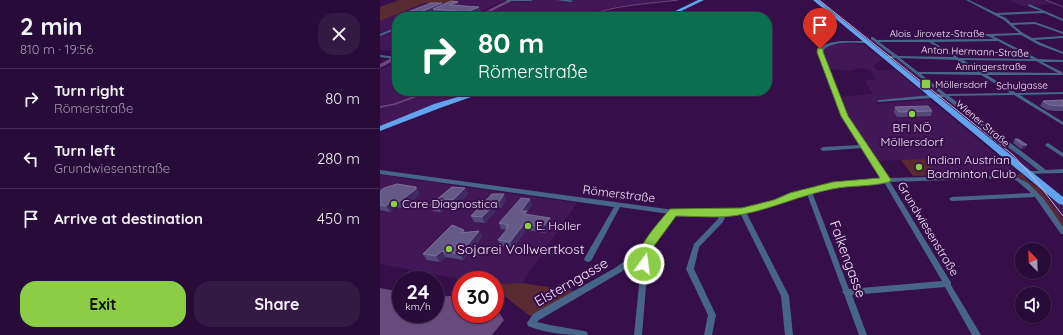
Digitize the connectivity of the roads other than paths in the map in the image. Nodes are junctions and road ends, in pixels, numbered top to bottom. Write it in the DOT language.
graph roads {
  1 [pos="508,0"];
  2 [pos="512,0"];
  3 [pos="530,0"];
  4 [pos="558,0"];
  5 [pos="702,0"];
  6 [pos="815,0"];
  7 [pos="967,0"];
  8 [pos="572,1"];
  9 [pos="1029,5"];
  10 [pos="443,8"];
  11 [pos="434,12"];
  12 [pos="676,12"];
  13 [pos="1044,12"];
  14 [pos="997,14"];
  15 [pos="1063,20"];
  16 [pos="1011,24"];
  17 [pos="392,30"];
  18 [pos="939,33"];
  19 [pos="1022,34"];
  20 [pos="380,35"];
  21 [pos="989,35"];
  22 [pos="1063,35"];
  23 [pos="1031,39"];
  24 [pos="870,40"];
  25 [pos="998,40"];
  26 [pos="876,41"];
  27 [pos="930,41"];
  28 [pos="1063,53"];
  29 [pos="380,56"];
  30 [pos="886,57"];
  31 [pos="897,57"];
  32 [pos="392,58"];
  33 [pos="959,58"];
  34 [pos="1036,60"];
  35 [pos="1063,61"];
  36 [pos="918,73"];
  37 [pos="984,74"];
  38 [pos="1063,74"];
  39 [pos="1063,93"];
  40 [pos="1015,94"];
  41 [pos="947,95"];
  42 [pos="469,96"];
  43 [pos="933,96"];
  44 [pos="879,101"];
  45 [pos="1063,124"];
  46 [pos="380,129"];
  47 [pos="1048,145"];
  48 [pos="864,146"];
  49 [pos="823,149"];
  50 [pos="1063,155"];
  51 [pos="1063,171"];
  52 [pos="380,172"];
  53 [pos="1046,172"];
  54 [pos="1023,176"];
  55 [pos="886,180"];
  56 [pos="809,191"];
  57 [pos="1036,195"];
  58 [pos="952,199"];
  59 [pos="1063,202"];
  60 [pos="618,206"];
  61 [pos="742,211"];
  62 [pos="674,212"];
  63 [pos="724,213"];
  64 [pos="1063,232"];
  65 [pos="646,249"];
  66 [pos="588,259"];
  67 [pos="948,284"];
  68 [pos="846,292"];
  69 [pos="584,335"];
  70 [pos="638,335"];
  71 [pos="708,335"];
  72 [pos="789,335"];
  73 [pos="863,335"];
  74 [pos="977,335"];
  1 -- 2 [label="street"];
  2 -- 3 [label="street"];
  4 -- 8 [label="street"];
  5 -- 12 [label="main road"];
  6 -- 24 [label="main road, Wiener Straße"];
  7 -- 14 [label="street"];
  9 -- 13 [label="street"];
  10 -- 11 [label="street"];
  13 -- 14 [label="street"];
  13 -- 15 [label="street"];
  14 -- 16 [label="street"];
  16 -- 19 [label="street"];
  16 -- 22 [label="street"];
  17 -- 20 [label="street"];
  18 -- 21 [label="street"];
  19 -- 21 [label="street"];
  19 -- 23 [label="street"];
  21 -- 25 [label="street"];
  22 -- 23 [label="street"];
  23 -- 28 [label="street"];
  24 -- 26 [label="street"];
  24 -- 30 [label="main road, Wiener Straße"];
  24 -- 48 [label="street, Grundwiesenstraße"];
  25 -- 27 [label="street, Alois Jirovetz-Straße"];
  25 -- 34 [label="street"];
  26 -- 27 [label="street, Alois Jirovetz-Straße"];
  26 -- 31 [label="street"];
  27 -- 33 [label="street"];
  29 -- 32 [label="street"];
  30 -- 31 [label="street, Anton Hermann-Straße"];
  30 -- 43 [label="main road, Wiener Straße"];
  31 -- 33 [label="street, Anton Hermann-Straße"];
  31 -- 36 [label="street"];
  33 -- 34 [label="street, Anton Hermann-Straße"];
  33 -- 37 [label="street"];
  34 -- 35 [label="street, Anton Hermann-Straße"];
  34 -- 38 [label="street"];
  36 -- 37 [label="street, Anningerstraße"];
  36 -- 41 [label="street"];
  37 -- 38 [label="street, Anningerstraße"];
  37 -- 40 [label="street"];
  39 -- 40 [label="street, Schulgasse"];
  40 -- 41 [label="street, Schulgasse"];
  40 -- 45 [label="street"];
  41 -- 43 [label="street, Schulgasse"];
  41 -- 53 [label="street"];
  42 -- 46 [label="main road"];
  43 -- 44 [label="street, Schulgasse"];
  43 -- 54 [label="main road, Wiener Straße"];
  47 -- 50 [label="street"];
  48 -- 49 [label="street"];
  48 -- 55 [label="street, Grundwiesenstraße"];
  51 -- 53 [label="street, Römerstraße"];
  52 -- 60 [label="street, Römerstraße"];
  53 -- 54 [label="street, Römerstraße"];
  54 -- 55 [label="street, Römerstraße"];
  54 -- 57 [label="street"];
  54 -- 59 [label="main road, Wiener Straße"];
  55 -- 56 [label="street, Römerstraße"];
  55 -- 67 [label="street, Grundwiesenstraße"];
  56 -- 61 [label="street, Römerstraße"];
  56 -- 68 [label="street, Falkengasse"];
  57 -- 58 [label="street"];
  57 -- 64 [label="street"];
  60 -- 62 [label="street, Römerstraße"];
  60 -- 66 [label="street"];
  61 -- 63 [label="street, Römerstraße"];
  61 -- 72 [label="street"];
  62 -- 63 [label="street, Römerstraße"];
  62 -- 65 [label="street, Elsterngasse"];
  63 -- 71 [label="street"];
  65 -- 69 [label="street, Elsterngasse"];
  65 -- 70 [label="street"];
  67 -- 68 [label="street"];
  67 -- 74 [label="street, Grundwiesenstraße"];
  68 -- 73 [label="street, Falkengasse"];
}
